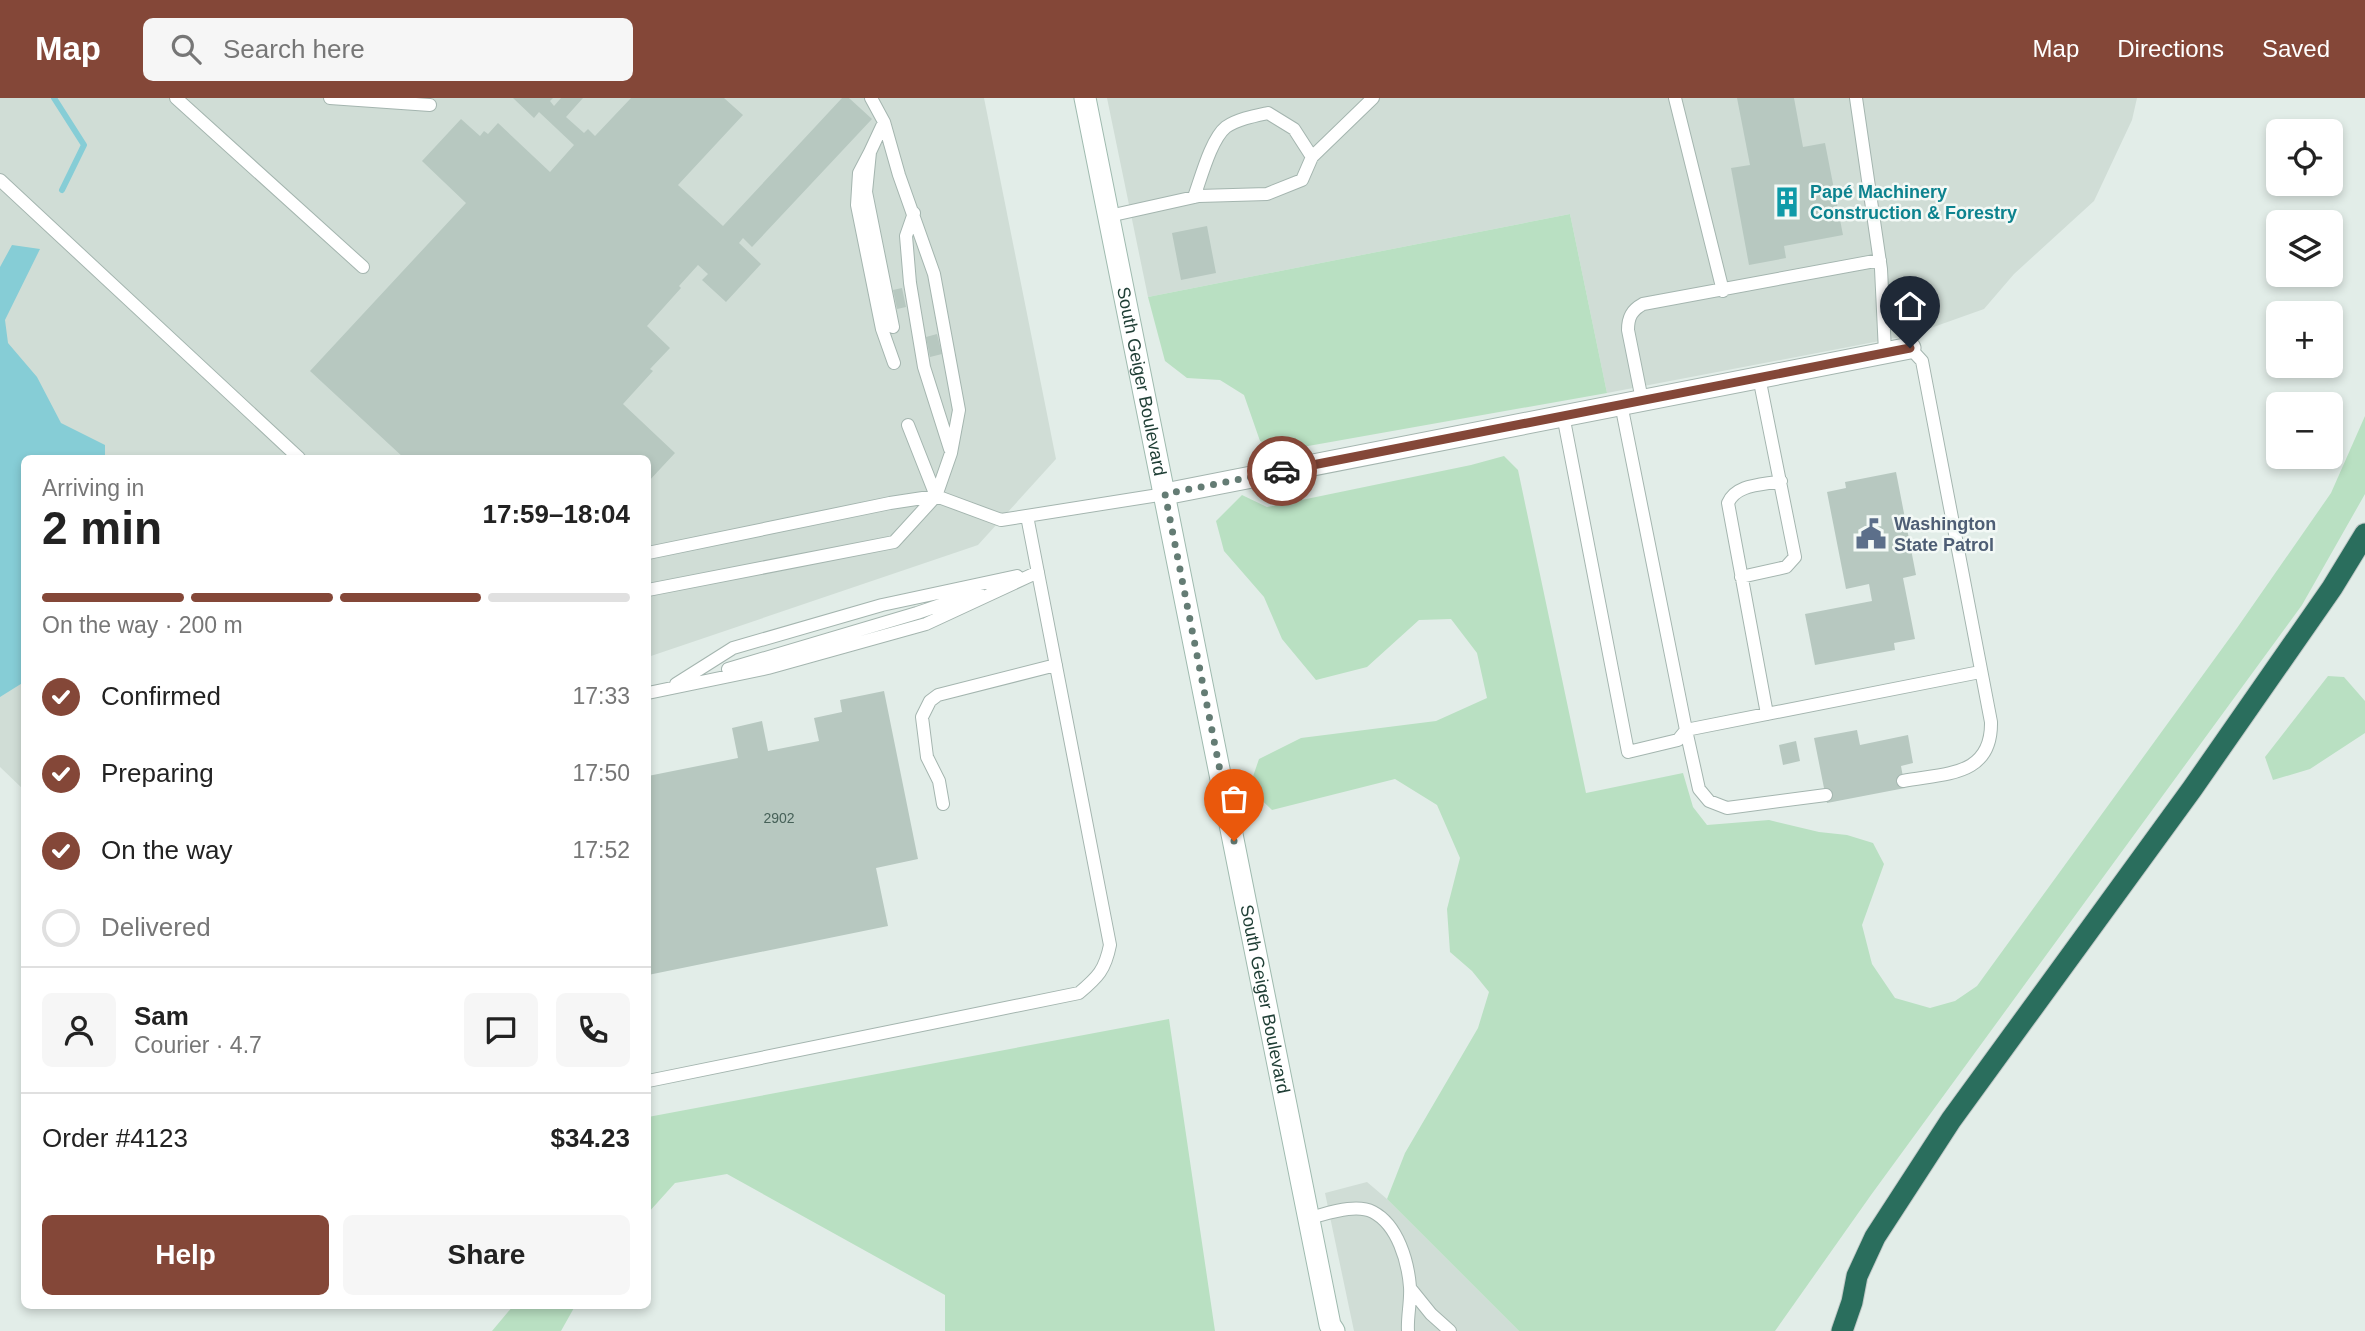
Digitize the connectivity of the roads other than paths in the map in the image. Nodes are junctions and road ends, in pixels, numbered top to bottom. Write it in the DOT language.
graph roads {
  1 [pos="176,98"];
  2 [pos="332,98"];
  3 [pos="872,98"];
  4 [pos="1085,98"];
  5 [pos="1373,98"];
  6 [pos="1675,98"];
  7 [pos="1856,98"];
  8 [pos="430,105"];
  9 [pos="884,122"];
  10 [pos="870,152"];
  11 [pos="1312,157"];
  12 [pos="0,180"];
  13 [pos="1194,197"];
  14 [pos="914,213"];
  15 [pos="1109,216"];
  16 [pos="1880,260"];
  17 [pos="363,267"];
  18 [pos="1723,291"];
  19 [pos="893,327"];
  20 [pos="1910,348"];
  21 [pos="1885,352"];
  22 [pos="894,363"];
  23 [pos="1759,377"];
  24 [pos="1632,402"];
  25 [pos="1563,415"];
  26 [pos="908,425"];
  27 [pos="951,453"];
  28 [pos="296,455"];
  29 [pos="1781,481"];
  30 [pos="1165,494"];
  31 [pos="936,496"];
  32 [pos="1027,516"];
  33 [pos="2365,534"];
  34 [pos="651,552"];
  35 [pos="1038,572"];
  36 [pos="1741,578"];
  37 [pos="651,589"];
  38 [pos="1056,665"];
  39 [pos="1980,672"];
  40 [pos="669,688"];
  41 [pos="651,691"];
  42 [pos="1767,714"];
  43 [pos="1686,730"];
  44 [pos="1903,781"];
  45 [pos="1826,795"];
  46 [pos="943,804"];
  47 [pos="651,1080"];
  48 [pos="1309,1218"];
  49 [pos="1410,1288"];
  50 [pos="1852,1302"];
  51 [pos="1331,1329"];
  52 [pos="1408,1331"];
  53 [pos="1451,1331"];
  54 [pos="1842,1331"];
  55 [pos="1854,1331"];
  1 -- 17 [label="lane"];
  2 -- 8 [label="lane"];
  3 -- 9 [label="lane"];
  4 -- 15 [label="street, South Geiger Boulevard"];
  5 -- 11 [label="lane"];
  6 -- 18 [label="lane"];
  7 -- 16 [label="lane"];
  9 -- 10 [label="lane"];
  9 -- 14 [label="lane"];
  10 -- 19 [label="lane"];
  10 -- 22 [label="lane"];
  11 -- 13 [label="lane"];
  11 -- 13 [label="lane"];
  12 -- 28 [label="lane"];
  13 -- 15 [label="lane"];
  14 -- 27 [label="lane"];
  14 -- 27 [label="lane"];
  15 -- 30 [label="street, South Geiger Boulevard"];
  16 -- 18 [label="lane"];
  16 -- 21 [label="lane"];
  18 -- 24 [label="lane"];
  20 -- 21 [label="street"];
  20 -- 39 [label="lane"];
  21 -- 23 [label="street"];
  23 -- 24 [label="street"];
  23 -- 29 [label="lane"];
  24 -- 25 [label="street"];
  24 -- 43 [label="lane"];
  25 -- 30 [label="street"];
  25 -- 43 [label="lane"];
  26 -- 31 [label="lane"];
  27 -- 31 [label="lane"];
  29 -- 36 [label="lane"];
  29 -- 36 [label="lane"];
  30 -- 32 [label="lane"];
  30 -- 48 [label="street, South Geiger Boulevard"];
  31 -- 32 [label="lane"];
  31 -- 34 [label="lane"];
  31 -- 37 [label="lane"];
  32 -- 35 [label="lane"];
  33 -- 50 [label="highway"];
  35 -- 38 [label="lane"];
  35 -- 40 [label="lane"];
  35 -- 40 [label="lane"];
  36 -- 42 [label="lane"];
  38 -- 46 [label="lane"];
  38 -- 47 [label="lane"];
  39 -- 42 [label="lane"];
  39 -- 44 [label="lane"];
  40 -- 41 [label="lane"];
  42 -- 43 [label="lane"];
  43 -- 45 [label="lane"];
  48 -- 49 [label="lane"];
  48 -- 51 [label="street, South Geiger Boulevard"];
  49 -- 52 [label="lane"];
  49 -- 53 [label="lane"];
  50 -- 54 [label="highway"];
  50 -- 55 [label="highway"];
}
